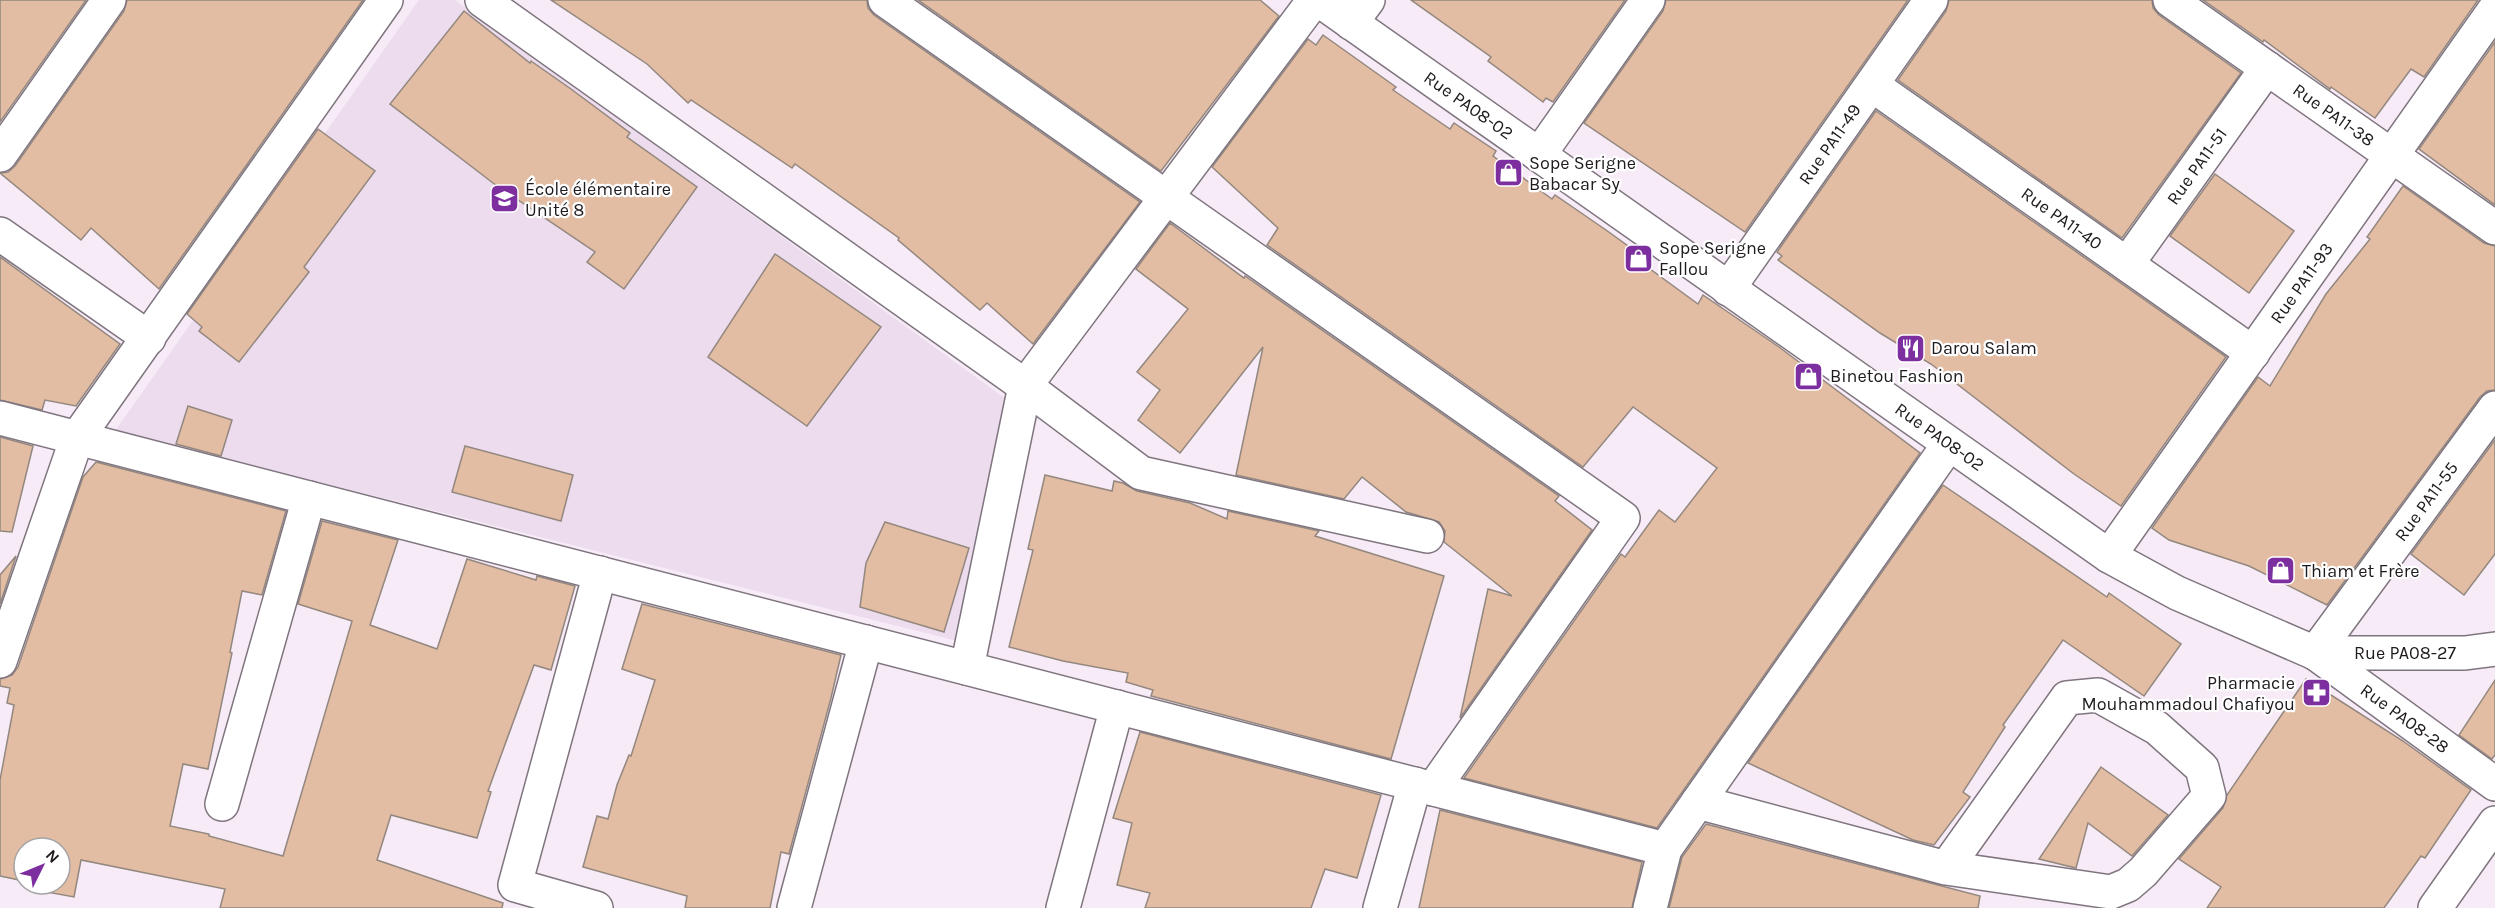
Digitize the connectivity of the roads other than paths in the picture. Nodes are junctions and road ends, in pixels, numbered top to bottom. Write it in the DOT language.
graph roads {
  1 [pos="109,0"];
  2 [pos="386,0"];
  3 [pos="482,0"];
  4 [pos="885,0"];
  5 [pos="1314,0"];
  6 [pos="1318,0"];
  7 [pos="1648,0"];
  8 [pos="1931,0"];
  9 [pos="2170,0"];
  10 [pos="2495,9"];
  11 [pos="1360,12"];
  12 [pos="2267,68"];
  13 [pos="1872,85"];
  14 [pos="0,155"];
  15 [pos="1539,155"];
  16 [pos="2392,156"];
  17 [pos="1166,197"];
  18 [pos="2495,228"];
  19 [pos="0,234"];
  20 [pos="2127,264"];
  21 [pos="1728,289"];
  22 [pos="149,338"];
  23 [pos="2253,353"];
  24 [pos="1025,386"];
  25 [pos="2495,408"];
  26 [pos="0,418"];
  27 [pos="77,438"];
  28 [pos="1949,444"];
  29 [pos="309,498"];
  30 [pos="1427,536"];
  31 [pos="2109,556"];
  32 [pos="600,573"];
  33 [pos="866,642"];
  34 [pos="2495,649"];
  35 [pos="2315,653"];
  36 [pos="0,661"];
  37 [pos="967,668"];
  38 [pos="1117,707"];
  39 [pos="2495,784"];
  40 [pos="1424,786"];
  41 [pos="1698,802"];
  42 [pos="222,804"];
  43 [pos="2495,823"];
  44 [pos="1665,849"];
  45 [pos="1946,868"];
  46 [pos="596,908"];
  47 [pos="794,908"];
  48 [pos="1063,908"];
  49 [pos="1380,908"];
  50 [pos="1650,908"];
  51 [pos="2435,908"];
  1 -- 14 [label="street"];
  2 -- 22 [label="street"];
  3 -- 24 [label="street"];
  4 -- 17 [label="street"];
  5 -- 17 [label="street"];
  6 -- 11 [label="street, Rue PA08-02"];
  7 -- 15 [label="street"];
  8 -- 13 [label="street, Rue PA11-49"];
  9 -- 12 [label="street, Rue PA11-38"];
  10 -- 16 [label="street, Rue PA11-93"];
  11 -- 15 [label="street, Rue PA08-02"];
  12 -- 16 [label="street, Rue PA11-38"];
  12 -- 20 [label="street, Rue PA11-51"];
  13 -- 20 [label="street, Rue PA11-40"];
  13 -- 21 [label="street, Rue PA11-49"];
  15 -- 21 [label="street, Rue PA08-02"];
  16 -- 18 [label="street, Rue PA11-38"];
  16 -- 23 [label="street, Rue PA11-93"];
  17 -- 24 [label="street"];
  17 -- 40 [label="street"];
  19 -- 22 [label="street"];
  20 -- 23 [label="street, Rue PA11-40"];
  21 -- 28 [label="street, Rue PA08-02"];
  22 -- 27 [label="street"];
  23 -- 31 [label="street, Rue PA11-93"];
  24 -- 30 [label="street"];
  24 -- 37 [label="street"];
  25 -- 35 [label="street, Rue PA11-55"];
  26 -- 27 [label="street"];
  27 -- 29 [label="street"];
  27 -- 36 [label="street"];
  28 -- 31 [label="street, Rue PA08-02"];
  28 -- 41 [label="street"];
  29 -- 32 [label="street"];
  29 -- 42 [label="street"];
  31 -- 35 [label="street, Rue PA08-02"];
  32 -- 33 [label="street"];
  32 -- 46 [label="street"];
  33 -- 37 [label="street"];
  33 -- 47 [label="street"];
  34 -- 35 [label="street, Rue PA08-27"];
  35 -- 39 [label="street, Rue PA08-28"];
  37 -- 38 [label="street"];
  38 -- 40 [label="street"];
  38 -- 48 [label="street"];
  40 -- 44 [label="street"];
  40 -- 49 [label="street"];
  41 -- 44 [label="street"];
  41 -- 45 [label="street"];
  43 -- 51 [label="street"];
  44 -- 50 [label="street"];
  45 -- 45 [label="street"];
}
